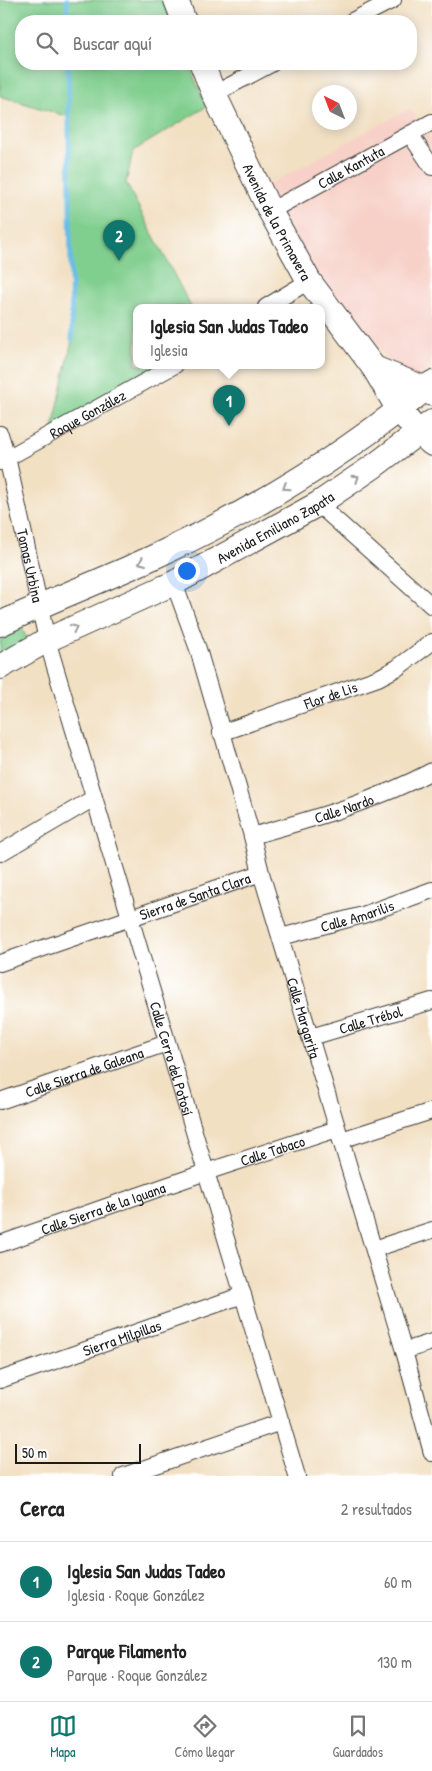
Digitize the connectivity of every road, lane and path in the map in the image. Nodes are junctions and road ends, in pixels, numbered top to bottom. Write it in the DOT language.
graph roads {
  1 [pos="176,0"];
  2 [pos="393,0"];
  3 [pos="182,15"];
  4 [pos="364,15"];
  5 [pos="204,70"];
  6 [pos="260,70"];
  7 [pos="214,94"];
  8 [pos="432,122"];
  9 [pos="410,134"];
  10 [pos="432,167"];
  11 [pos="270,211"];
  12 [pos="309,280"];
  13 [pos="271,304"];
  14 [pos="374,368"];
  15 [pos="168,369"];
  16 [pos="430,388"];
  17 [pos="399,410"];
  18 [pos="428,433"];
  19 [pos="0,434"];
  20 [pos="4,460"];
  21 [pos="318,504"];
  22 [pos="174,583"];
  23 [pos="39,605"];
  24 [pos="432,606"];
  25 [pos="0,624"];
  26 [pos="47,640"];
  27 [pos="432,642"];
  28 [pos="0,667"];
  29 [pos="221,733"];
  30 [pos="432,771"];
  31 [pos="94,798"];
  32 [pos="252,836"];
  33 [pos="0,853"];
  34 [pos="261,873"];
  35 [pos="432,890"];
  36 [pos="130,917"];
  37 [pos="281,937"];
  38 [pos="0,963"];
  39 [pos="432,1002"];
  40 [pos="311,1037"];
  41 [pos="167,1043"];
  42 [pos="0,1102"];
  43 [pos="432,1111"];
  44 [pos="339,1135"];
  45 [pos="206,1172"];
  46 [pos="432,1230"];
  47 [pos="0,1244"];
  48 [pos="374,1249"];
  49 [pos="243,1295"];
  50 [pos="432,1342"];
  51 [pos="404,1351"];
  52 [pos="0,1380"];
  53 [pos="281,1422"];
  54 [pos="432,1453"];
  55 [pos="123,1476"];
  56 [pos="297,1476"];
  1 -- 3 [label="street"];
  2 -- 4 [label="street"];
  5 -- 7 [label="street, Avenida de la Primavera"];
  6 -- 7 [label="street"];
  7 -- 11 [label="street, Avenida de la Primavera"];
  8 -- 9 [label="street, Calle Kantuta"];
  9 -- 10 [label="street"];
  9 -- 11 [label="street, Calle Kantuta"];
  11 -- 12 [label="street, Avenida de la Primavera"];
  12 -- 13 [label="street"];
  12 -- 14 [label="street, Avenida de la Primavera"];
  14 -- 16 [label="street"];
  14 -- 17 [label="street, Avenida de la Primavera"];
  15 -- 20 [label="street, Roque González"];
  16 -- 17 [label="street, Avenida Emiliano Zapata"];
  17 -- 18 [label="street, Avenida de la Primavera"];
  17 -- 23 [label="street, Avenida Emiliano Zapata, one-way"];
  21 -- 18 [label="street, Avenida Emiliano Zapata, one-way"];
  19 -- 20 [label="street, Tomas Urbina"];
  20 -- 23 [label="street, Tomas Urbina"];
  21 -- 22 [label="street, Avenida Emiliano Zapata"];
  21 -- 24 [label="street"];
  26 -- 22 [label="street, Avenida Emiliano Zapata, one-way"];
  22 -- 29 [label="street, Calle Margarita"];
  23 -- 25 [label="street, Avenida Emiliano Zapata"];
  23 -- 26 [label="street, Tomas Urbina"];
  26 -- 28 [label="street, Avenida Emiliano Zapata"];
  26 -- 31 [label="street, Calle Cerro del Potosí"];
  27 -- 29 [label="street, Flor de Lis"];
  29 -- 32 [label="street, Calle Margarita"];
  30 -- 32 [label="street, Calle Nardo"];
  31 -- 33 [label="street"];
  31 -- 36 [label="street, Calle Cerro del Potosí"];
  32 -- 34 [label="street, Calle Margarita"];
  34 -- 36 [label="street, Sierra de Santa Clara"];
  34 -- 37 [label="street, Calle Margarita"];
  35 -- 37 [label="street, Calle Amarilis"];
  36 -- 38 [label="street, Sierra de Santa Clara"];
  36 -- 41 [label="street, Calle Cerro del Potosí"];
  37 -- 40 [label="street, Calle Margarita"];
  39 -- 40 [label="street, Calle Trébol"];
  40 -- 44 [label="street, Calle Margarita"];
  41 -- 42 [label="street, Calle Sierra de Galeana"];
  41 -- 45 [label="street, Calle Cerro del Potosí"];
  43 -- 44 [label="street, Calle Tabaco"];
  44 -- 45 [label="street, Calle Tabaco"];
  44 -- 48 [label="street, Calle Margarita"];
  45 -- 47 [label="street, Calle Sierra de la Iguana"];
  45 -- 49 [label="street, Calle Cerro del Potosí"];
  46 -- 48 [label="street"];
  48 -- 51 [label="street, Calle Margarita"];
  49 -- 52 [label="street, Sierra Milpillas"];
  49 -- 53 [label="street, Calle Cerro del Potosí"];
  50 -- 51 [label="street"];
  51 -- 54 [label="street, Calle Margarita"];
  53 -- 55 [label="street"];
  53 -- 56 [label="street, Calle Cerro del Potosí"];
}
